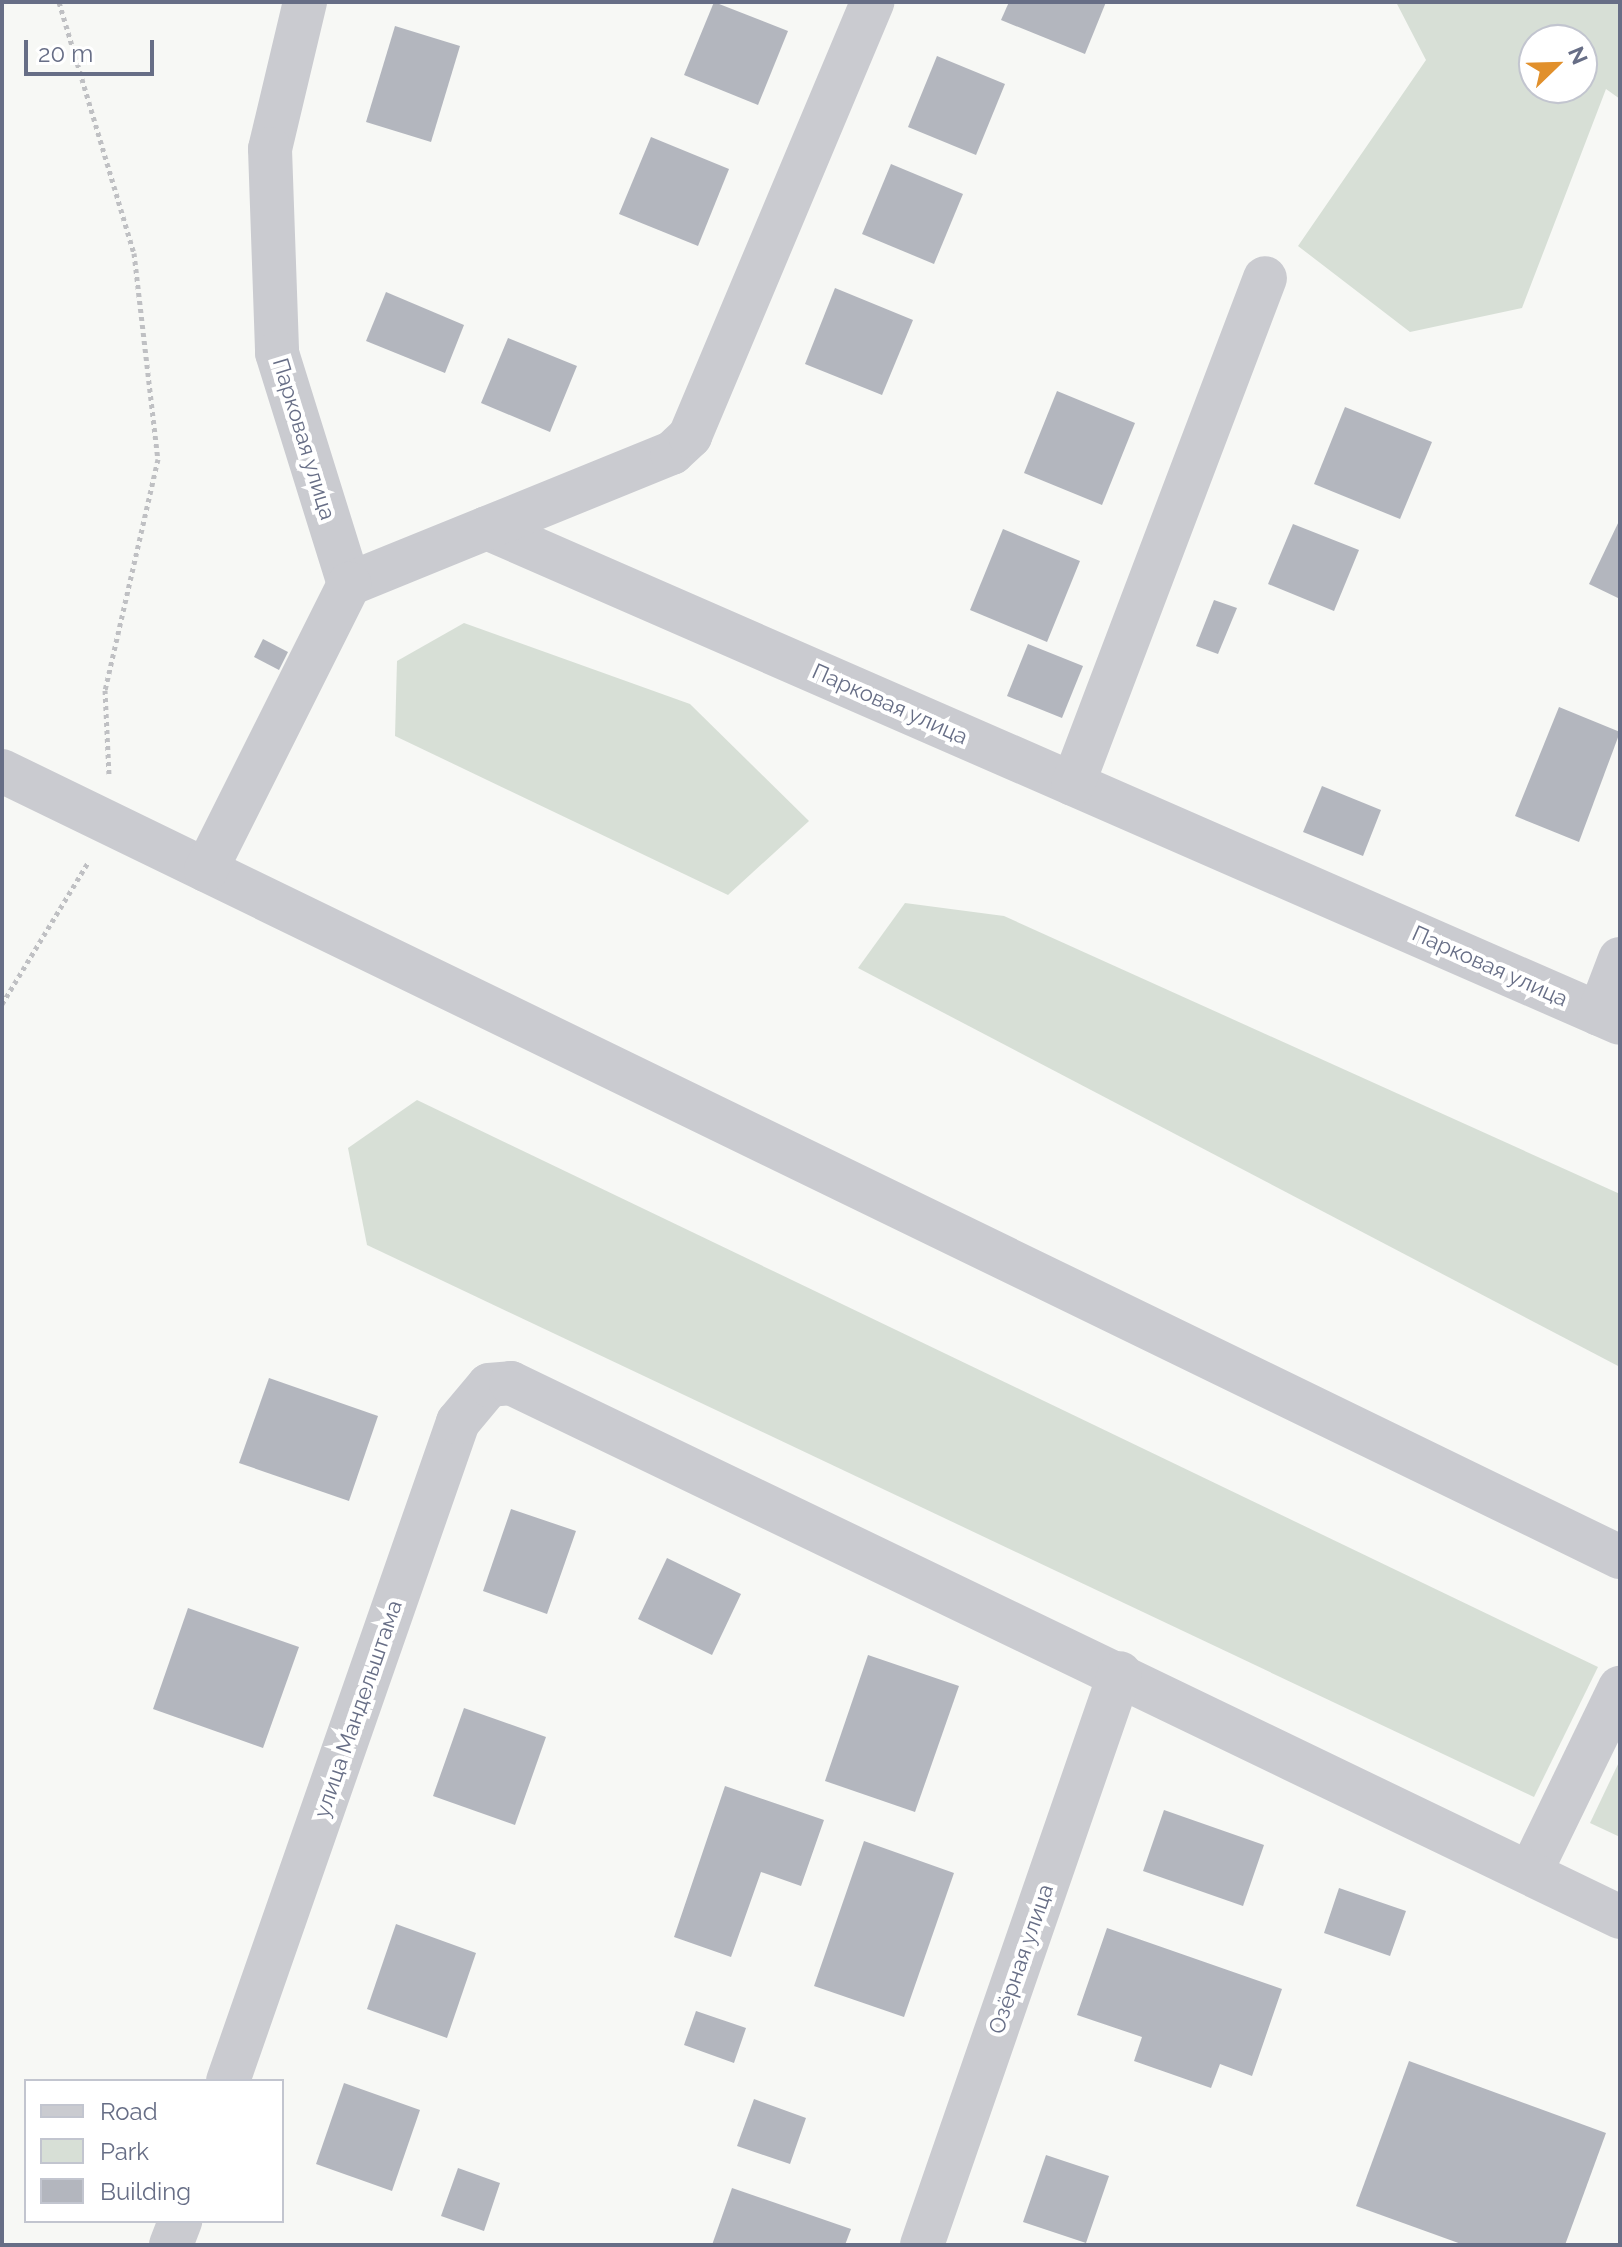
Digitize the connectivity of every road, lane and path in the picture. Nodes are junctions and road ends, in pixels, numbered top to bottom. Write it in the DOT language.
graph roads {
  1 [pos="59,2"];
  2 [pos="305,2"];
  3 [pos="872,2"];
  4 [pos="1265,278"];
  5 [pos="487,528"];
  6 [pos="349,584"];
  7 [pos="2,771"];
  8 [pos="1073,784"];
  9 [pos="112,825"];
  10 [pos="206,870"];
  11 [pos="1620,959"];
  12 [pos="2,1004"];
  13 [pos="1609,1019"];
  14 [pos="1620,1557"];
  15 [pos="1120,1673"];
  16 [pos="1620,1688"];
  17 [pos="1530,1873"];
  18 [pos="1620,1917"];
  19 [pos="229,2079"];
  20 [pos="179,2223"];
  21 [pos="171,2245"];
  22 [pos="922,2245"];
  1 -- 9 [label="path"];
  2 -- 6 [label="street, Парковая улица"];
  3 -- 5 [label="street"];
  4 -- 8 [label="street"];
  5 -- 6 [label="street"];
  5 -- 8 [label="street, Парковая улица"];
  6 -- 10 [label="street"];
  7 -- 9 [label="street"];
  8 -- 13 [label="street, Парковая улица"];
  9 -- 10 [label="street"];
  9 -- 12 [label="path"];
  10 -- 14 [label="street"];
  11 -- 13 [label="street, Парковая улица"];
  15 -- 17 [label="street"];
  15 -- 19 [label="street, улица Мандельштама"];
  15 -- 22 [label="street, Озёрная улица"];
  16 -- 17 [label="street"];
  17 -- 18 [label="street"];
  20 -- 21 [label="street"];
}
